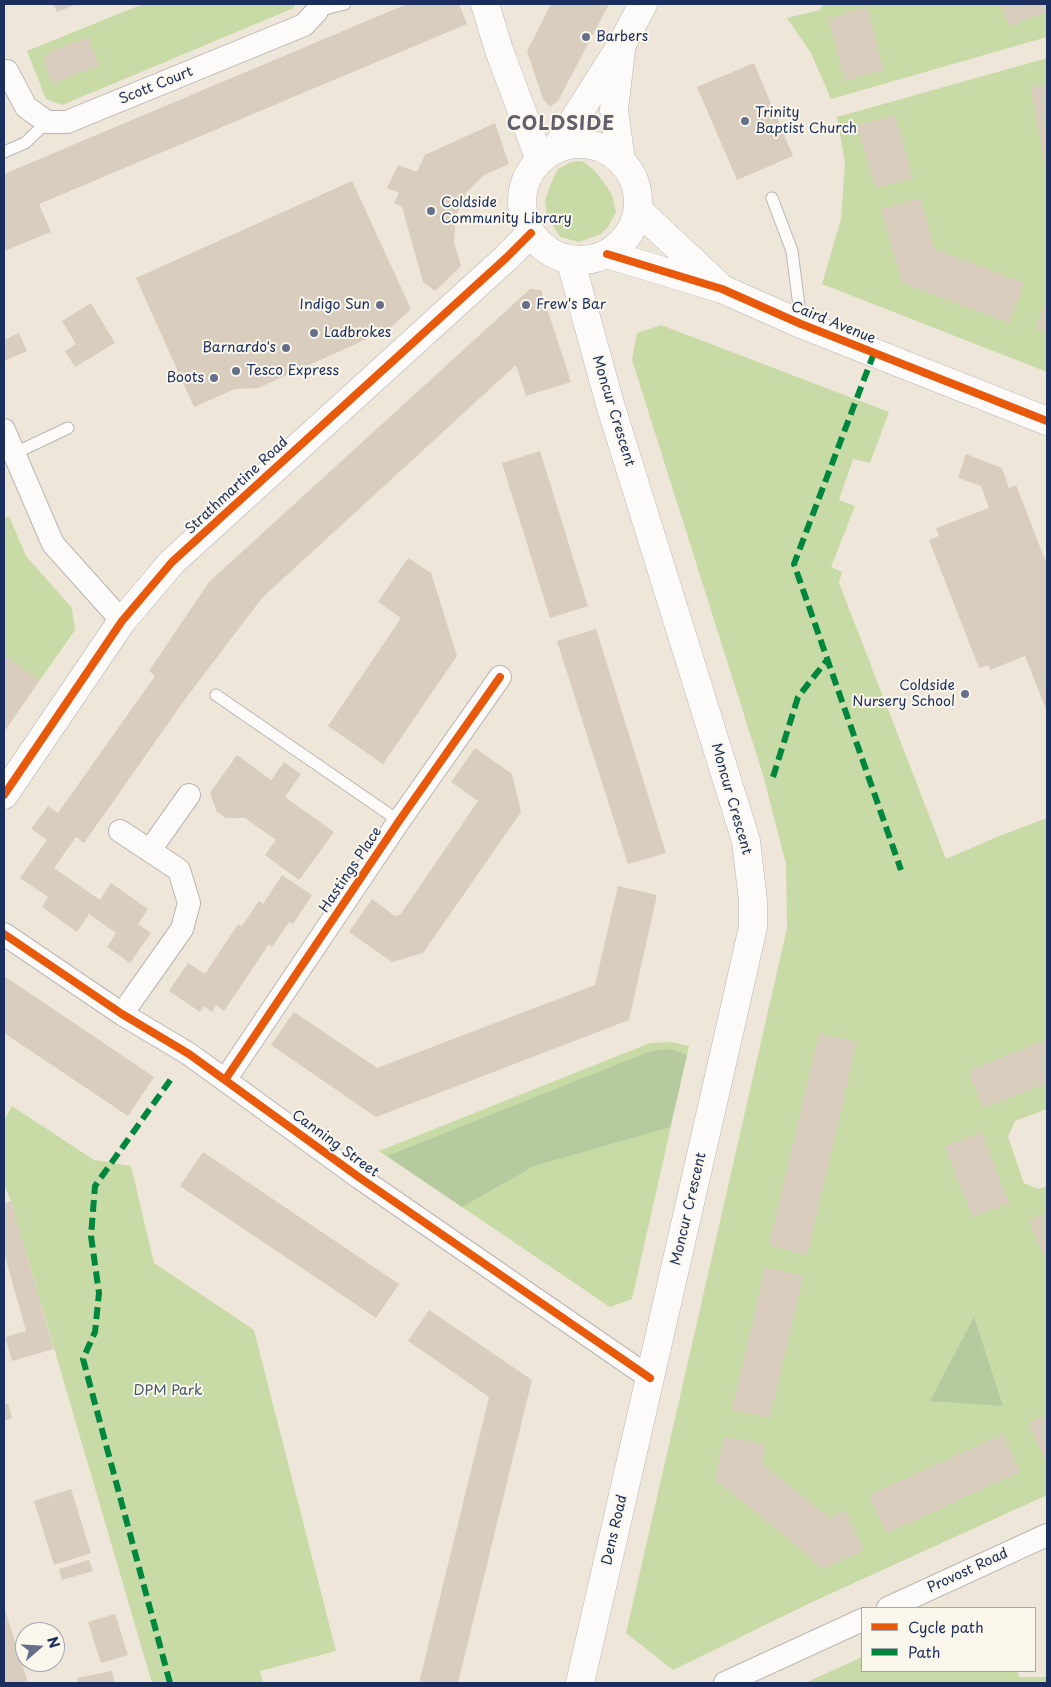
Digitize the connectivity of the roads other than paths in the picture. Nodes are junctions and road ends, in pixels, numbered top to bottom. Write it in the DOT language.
graph roads {
  1 [pos="345,4"];
  2 [pos="485,4"];
  3 [pos="643,4"];
  4 [pos="318,7"];
  5 [pos="622,44"];
  6 [pos="4,72"];
  7 [pos="47,122"];
  8 [pos="4,152"];
  9 [pos="547,155"];
  10 [pos="621,161"];
  11 [pos="772,198"];
  12 [pos="638,210"];
  13 [pos="531,233"];
  14 [pos="607,254"];
  15 [pos="570,259"];
  16 [pos="722,288"];
  17 [pos="801,324"];
  18 [pos="1047,421"];
  19 [pos="68,428"];
  20 [pos="4,430"];
  21 [pos="14,454"];
  22 [pos="122,620"];
  23 [pos="500,677"];
  24 [pos="216,695"];
  25 [pos="4,795"];
  26 [pos="189,795"];
  27 [pos="399,821"];
  28 [pos="120,831"];
  29 [pos="150,850"];
  30 [pos="4,934"];
  31 [pos="122,1014"];
  32 [pos="225,1080"];
  33 [pos="650,1378"];
  34 [pos="1047,1535"];
  35 [pos="890,1607"];
  36 [pos="861,1620"];
  37 [pos="580,1683"];
  38 [pos="725,1683"];
  1 -- 4 [label="lane"];
  2 -- 9 [label="main road"];
  3 -- 5 [label="main road"];
  4 -- 7 [label="street, Scott Court"];
  5 -- 9 [label="main road"];
  5 -- 10 [label="main road"];
  6 -- 7 [label="street"];
  7 -- 8 [label="lane"];
  9 -- 10 [label="main road"];
  9 -- 13 [label="main road"];
  10 -- 12 [label="main road"];
  11 -- 17 [label="lane"];
  12 -- 14 [label="main road"];
  12 -- 16 [label="main road, Caird Avenue"];
  13 -- 15 [label="main road"];
  13 -- 22 [label="main road, Strathmartine Road"];
  14 -- 15 [label="main road"];
  14 -- 16 [label="main road, Caird Avenue"];
  15 -- 33 [label="main road, Moncur Crescent"];
  16 -- 17 [label="main road, Caird Avenue"];
  17 -- 18 [label="main road, Caird Avenue"];
  19 -- 21 [label="lane"];
  20 -- 21 [label="street"];
  21 -- 22 [label="street"];
  22 -- 25 [label="main road, Strathmartine Road"];
  23 -- 27 [label="street, Hastings Place"];
  24 -- 27 [label="lane"];
  26 -- 29 [label="street"];
  27 -- 32 [label="street, Hastings Place"];
  28 -- 29 [label="street"];
  29 -- 31 [label="street"];
  30 -- 31 [label="street, Canning Street"];
  31 -- 32 [label="street, Canning Street"];
  32 -- 33 [label="street, Canning Street"];
  33 -- 37 [label="main road, Dens Road"];
  34 -- 35 [label="street, Provost Road"];
  36 -- 38 [label="street"];
}
